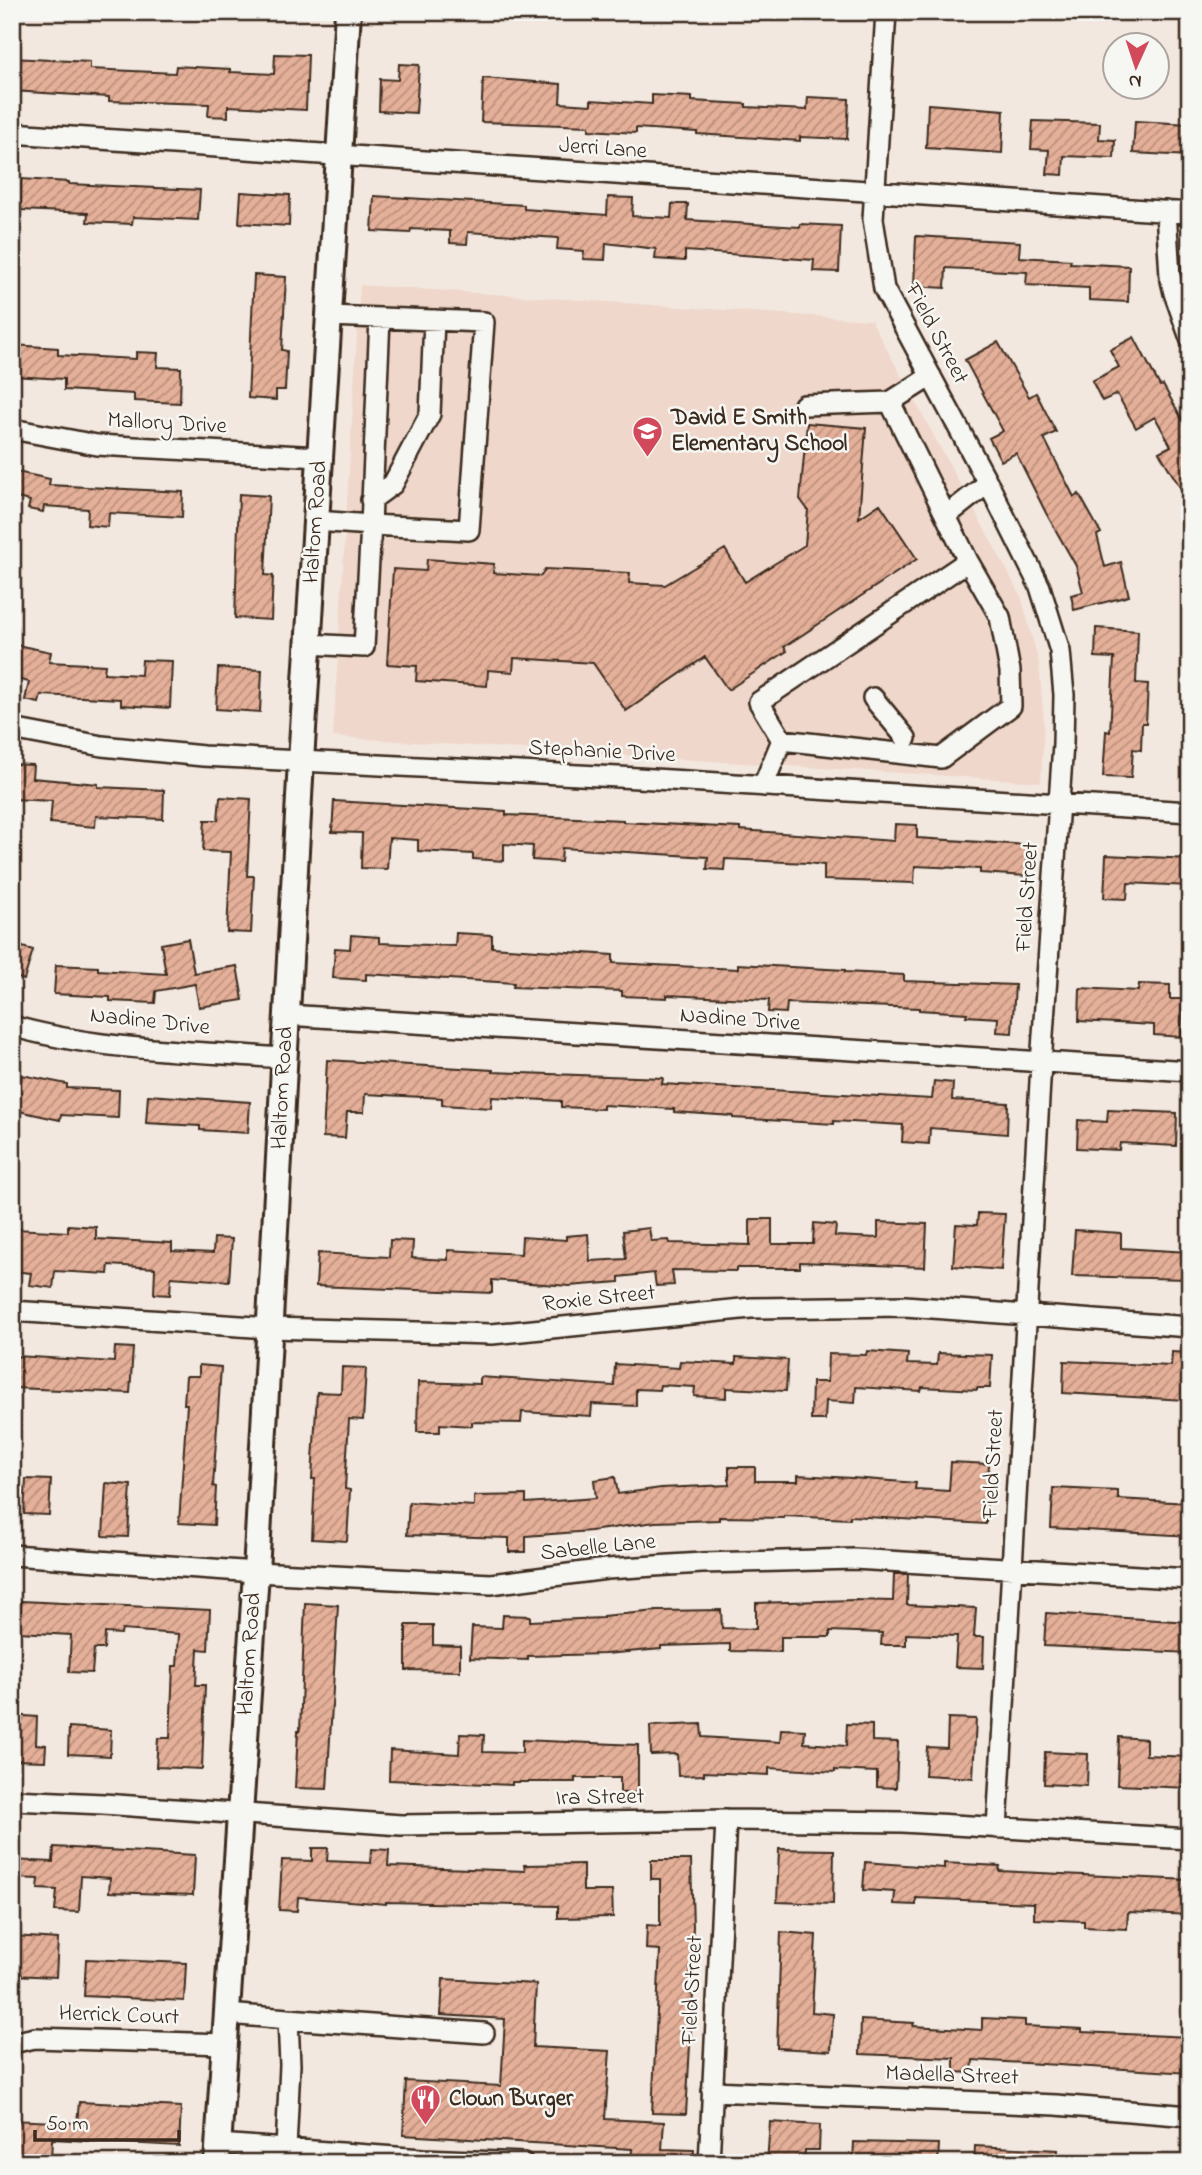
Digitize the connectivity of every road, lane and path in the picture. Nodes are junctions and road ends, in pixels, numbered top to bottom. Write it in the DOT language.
graph roads {
  1 [pos="348,12"];
  2 [pos="886,12"];
  3 [pos="12,134"];
  4 [pos="340,156"];
  5 [pos="874,192"];
  6 [pos="1166,211"];
  7 [pos="1190,213"];
  8 [pos="329,316"];
  9 [pos="380,318"];
  10 [pos="435,320"];
  11 [pos="1190,338"];
  12 [pos="931,376"];
  13 [pos="890,402"];
  14 [pos="804,404"];
  15 [pos="12,429"];
  16 [pos="320,457"];
  17 [pos="988,483"];
  18 [pos="371,500"];
  19 [pos="946,516"];
  20 [pos="316,521"];
  21 [pos="371,525"];
  22 [pos="968,561"];
  23 [pos="308,644"];
  24 [pos="873,698"];
  25 [pos="12,729"];
  26 [pos="906,738"];
  27 [pos="782,740"];
  28 [pos="301,761"];
  29 [pos="763,786"];
  30 [pos="1059,804"];
  31 [pos="1190,812"];
  32 [pos="286,1016"];
  33 [pos="12,1026"];
  34 [pos="284,1058"];
  35 [pos="1041,1064"];
  36 [pos="1190,1071"];
  37 [pos="12,1311"];
  38 [pos="1027,1315"];
  39 [pos="1190,1327"];
  40 [pos="270,1328"];
  41 [pos="12,1555"];
  42 [pos="1013,1568"];
  43 [pos="256,1572"];
  44 [pos="1190,1579"];
  45 [pos="12,1800"];
  46 [pos="240,1813"];
  47 [pos="726,1820"];
  48 [pos="997,1828"];
  49 [pos="1190,1839"];
  50 [pos="226,2014"];
  51 [pos="288,2019"];
  52 [pos="484,2033"];
  53 [pos="12,2043"];
  54 [pos="224,2044"];
  55 [pos="712,2091"];
  56 [pos="1190,2116"];
  57 [pos="286,2149"];
  58 [pos="218,2153"];
  59 [pos="423,2161"];
  60 [pos="523,2163"];
  61 [pos="709,2163"];
  1 -- 4 [label="main road, Haltom Road"];
  2 -- 5 [label="street, Field Street"];
  3 -- 4 [label="street, Jerri Lane"];
  4 -- 5 [label="street, Jerri Lane"];
  4 -- 8 [label="main road, Haltom Road"];
  5 -- 6 [label="street, Jerri Lane"];
  5 -- 12 [label="street, Field Street"];
  6 -- 7 [label="street, Jerri Lane"];
  6 -- 11 [label="street"];
  8 -- 9 [label="street"];
  8 -- 16 [label="main road, Haltom Road"];
  9 -- 10 [label="street"];
  9 -- 18 [label="street"];
  10 -- 18 [label="street"];
  10 -- 21 [label="street"];
  12 -- 13 [label="street"];
  12 -- 17 [label="street, Field Street"];
  13 -- 14 [label="street"];
  13 -- 19 [label="street"];
  15 -- 16 [label="street, Mallory Drive"];
  16 -- 20 [label="main road, Haltom Road"];
  17 -- 19 [label="street"];
  17 -- 30 [label="street, Field Street"];
  18 -- 21 [label="street"];
  19 -- 22 [label="street"];
  20 -- 21 [label="street"];
  20 -- 23 [label="main road, Haltom Road"];
  21 -- 23 [label="street"];
  22 -- 27 [label="street"];
  22 -- 27 [label="street"];
  23 -- 28 [label="main road, Haltom Road"];
  24 -- 26 [label="street"];
  25 -- 28 [label="street, Stephanie Drive"];
  27 -- 29 [label="street"];
  28 -- 29 [label="street, Stephanie Drive"];
  28 -- 32 [label="main road, Haltom Road"];
  29 -- 30 [label="street, Stephanie Drive"];
  30 -- 31 [label="street, Stephanie Drive"];
  30 -- 35 [label="street, Field Street"];
  32 -- 34 [label="main road, Haltom Road"];
  32 -- 35 [label="street, Nadine Drive"];
  33 -- 34 [label="street, Nadine Drive"];
  34 -- 40 [label="main road, Haltom Road"];
  35 -- 36 [label="street, Nadine Drive"];
  35 -- 38 [label="street, Field Street"];
  37 -- 40 [label="street, Roxie Street"];
  38 -- 39 [label="street, Roxie Street"];
  38 -- 40 [label="street, Roxie Street"];
  38 -- 42 [label="street, Field Street"];
  40 -- 43 [label="main road, Haltom Road"];
  41 -- 43 [label="street, Sabelle Lane"];
  42 -- 43 [label="street, Sabelle Lane"];
  42 -- 44 [label="street, Sabelle Lane"];
  42 -- 48 [label="street, Field Street"];
  43 -- 46 [label="main road, Haltom Road"];
  45 -- 46 [label="street, Ira Street"];
  46 -- 47 [label="street, Ira Street"];
  46 -- 50 [label="main road, Haltom Road"];
  47 -- 48 [label="street, Ira Street"];
  47 -- 55 [label="street, Field Street"];
  48 -- 49 [label="street, Ira Street"];
  50 -- 51 [label="street"];
  50 -- 54 [label="main road, Haltom Road"];
  51 -- 52 [label="street"];
  51 -- 57 [label="street"];
  53 -- 54 [label="street, Herrick Court"];
  54 -- 58 [label="main road, Haltom Road"];
  55 -- 56 [label="street, Madella Street"];
  55 -- 61 [label="street, Field Street"];
  57 -- 58 [label="street"];
  57 -- 59 [label="street"];
  59 -- 60 [label="street"];
}
